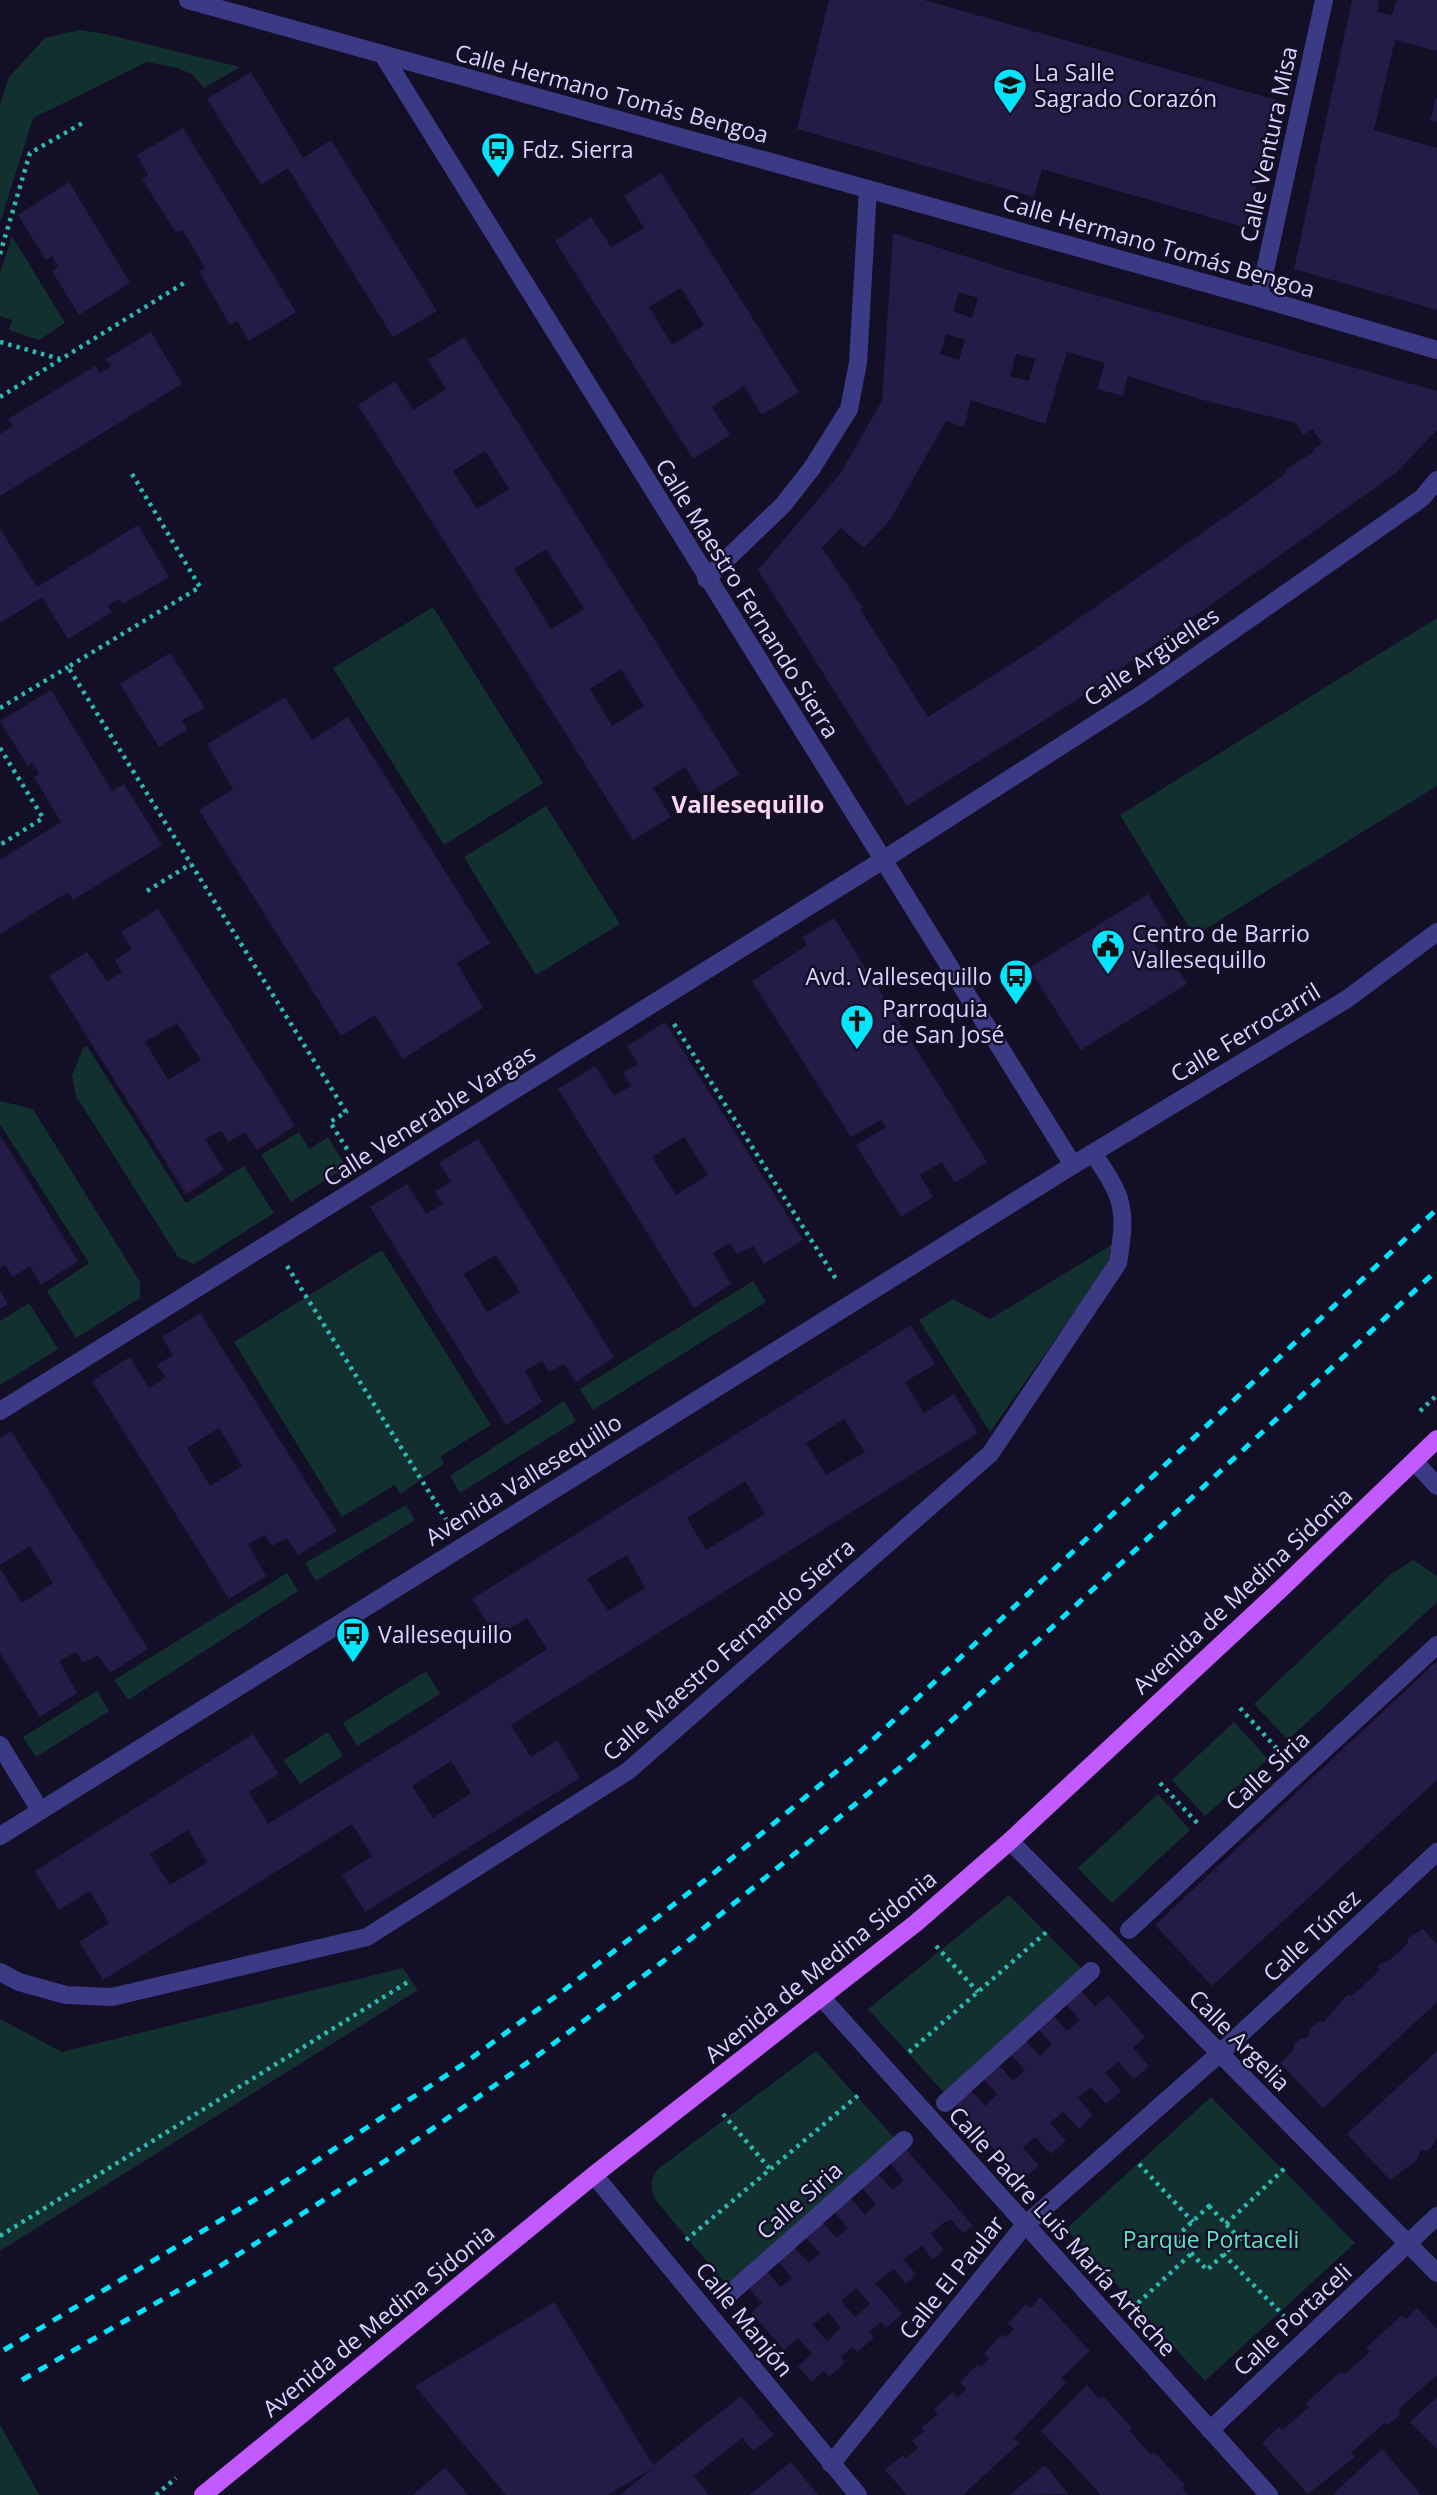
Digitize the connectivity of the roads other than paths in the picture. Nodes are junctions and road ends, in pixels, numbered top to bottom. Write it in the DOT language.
graph roads {
  1 [pos="188,0"];
  2 [pos="1324,0"];
  3 [pos="383,55"];
  4 [pos="868,189"];
  5 [pos="1259,298"];
  6 [pos="1437,350"];
  7 [pos="1437,480"];
  8 [pos="706,579"];
  9 [pos="883,860"];
  10 [pos="1437,932"];
  11 [pos="1093,1153"];
  12 [pos="1073,1165"];
  13 [pos="0,1411"];
  14 [pos="1437,1439"];
  15 [pos="1413,1461"];
  16 [pos="1437,1486"];
  17 [pos="1437,1645"];
  18 [pos="0,1745"];
  19 [pos="40,1810"];
  20 [pos="0,1836"];
  21 [pos="1010,1841"];
  22 [pos="1437,1852"];
  23 [pos="1129,1930"];
  24 [pos="1091,1970"];
  25 [pos="0,1972"];
  26 [pos="821,1998"];
  27 [pos="1219,2054"];
  28 [pos="945,2103"];
  29 [pos="904,2140"];
  30 [pos="594,2175"];
  31 [pos="1437,2216"];
  32 [pos="1024,2226"];
  33 [pos="1408,2243"];
  34 [pos="1437,2273"];
  35 [pos="727,2296"];
  36 [pos="1210,2430"];
  37 [pos="831,2463"];
  38 [pos="203,2495"];
  39 [pos="858,2495"];
  40 [pos="1269,2495"];
  1 -- 3 [label="street, Calle Hermano Tomás Bengoa"];
  2 -- 5 [label="street, Calle Ventura Misa"];
  3 -- 4 [label="street, Calle Hermano Tomás Bengoa"];
  3 -- 8 [label="street, Calle Maestro Fernando Sierra"];
  4 -- 5 [label="street, Calle Hermano Tomás Bengoa"];
  4 -- 8 [label="street"];
  5 -- 6 [label="street, Calle Hermano Tomás Bengoa"];
  7 -- 9 [label="street, Calle Argüelles"];
  8 -- 9 [label="street, Calle Maestro Fernando Sierra"];
  9 -- 12 [label="street, Calle Maestro Fernando Sierra"];
  9 -- 13 [label="street, Calle Venerable Vargas"];
  10 -- 11 [label="street, Calle Ferrocarril"];
  11 -- 12 [label="street, Calle Ferrocarril"];
  11 -- 25 [label="street, Calle Maestro Fernando Sierra"];
  12 -- 19 [label="street, Avenida Vallesequillo"];
  14 -- 15 [label="main road, Avenida de Medina Sidonia"];
  15 -- 16 [label="street"];
  15 -- 21 [label="main road, Avenida de Medina Sidonia"];
  17 -- 23 [label="street, Calle Siria"];
  18 -- 19 [label="street"];
  19 -- 20 [label="street, Avenida Vallesequillo"];
  21 -- 26 [label="main road, Avenida de Medina Sidonia"];
  21 -- 27 [label="street, Calle Argelia"];
  22 -- 27 [label="street, Calle Túnez"];
  24 -- 28 [label="street"];
  26 -- 30 [label="main road, Avenida de Medina Sidonia"];
  26 -- 32 [label="street, Calle Padre Luis María Arteche"];
  27 -- 32 [label="street, Calle El Paular"];
  27 -- 33 [label="street, Calle Argelia"];
  29 -- 35 [label="street, Calle Siria"];
  30 -- 37 [label="street, Calle Manjón"];
  30 -- 38 [label="main road, Avenida de Medina Sidonia"];
  31 -- 33 [label="street, Calle Portaceli"];
  32 -- 36 [label="street, Calle Padre Luis María Arteche"];
  32 -- 37 [label="street, Calle El Paular"];
  33 -- 34 [label="street, Calle Argelia"];
  33 -- 36 [label="street, Calle Portaceli"];
  36 -- 40 [label="street, Calle Padre Luis María Arteche"];
  37 -- 39 [label="street, Calle Manjón"];
}
